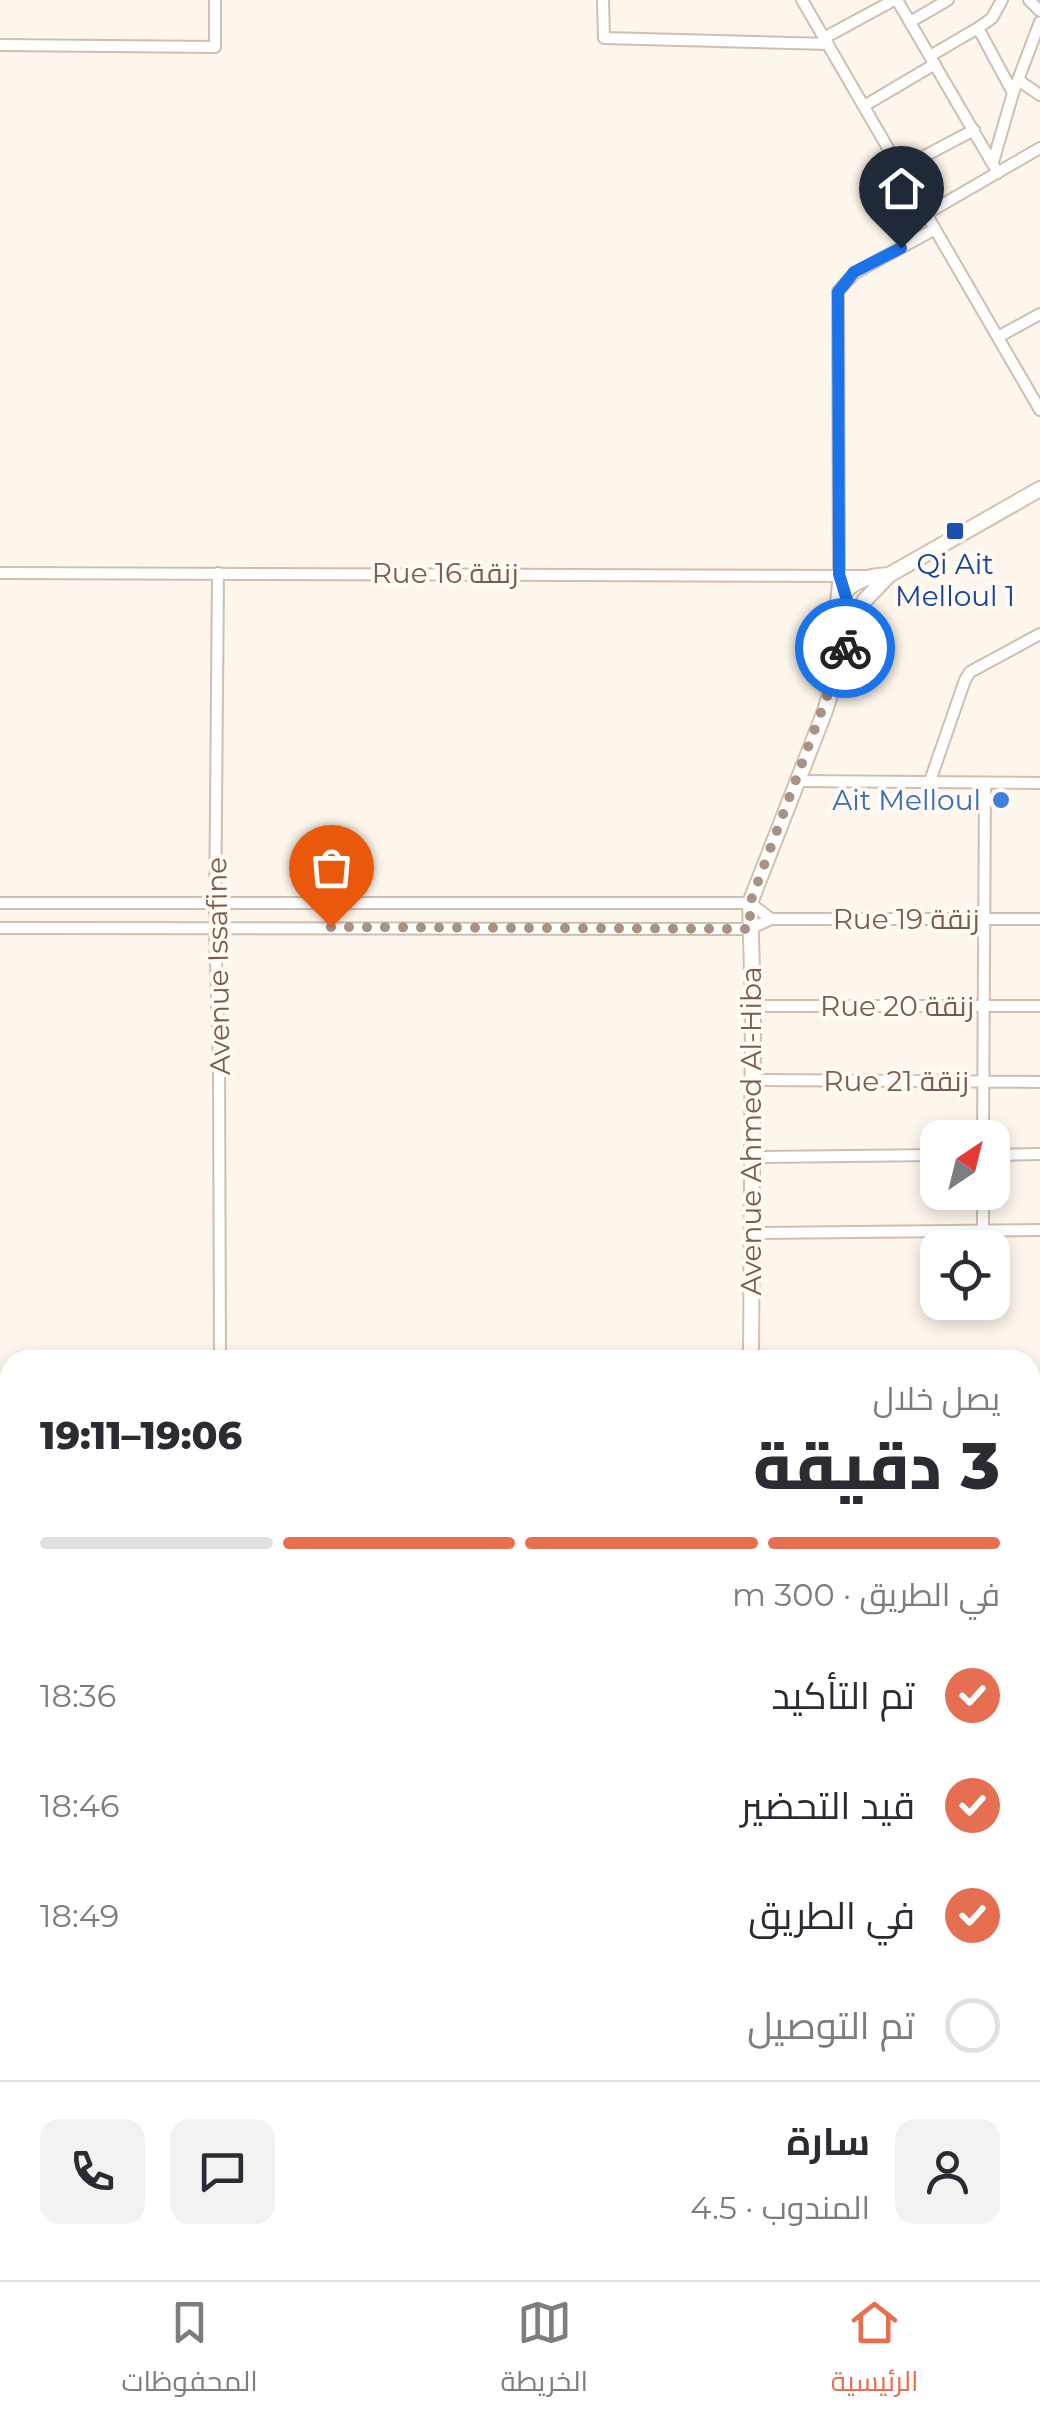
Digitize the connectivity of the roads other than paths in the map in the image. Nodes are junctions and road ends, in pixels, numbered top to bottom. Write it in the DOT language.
graph roads {
  1 [pos="215,0"];
  2 [pos="603,0"];
  3 [pos="802,0"];
  4 [pos="896,0"];
  5 [pos="948,0"];
  6 [pos="1002,0"];
  7 [pos="1029,0"];
  8 [pos="1040,10"];
  9 [pos="910,22"];
  10 [pos="1040,22"];
  11 [pos="978,28"];
  12 [pos="826,41"];
  13 [pos="0,45"];
  14 [pos="933,60"];
  15 [pos="1018,80"];
  16 [pos="1014,93"];
  17 [pos="1040,95"];
  18 [pos="864,106"];
  19 [pos="974,130"];
  20 [pos="1040,148"];
  21 [pos="996,167"];
  22 [pos="900,169"];
  23 [pos="926,214"];
  24 [pos="935,229"];
  25 [pos="1040,314"];
  26 [pos="998,337"];
  27 [pos="1039,405"];
  28 [pos="1040,489"];
  29 [pos="0,573"];
  30 [pos="218,573"];
  31 [pos="839,574"];
  32 [pos="889,575"];
  33 [pos="869,576"];
  34 [pos="846,589"];
  35 [pos="835,617"];
  36 [pos="853,620"];
  37 [pos="1038,639"];
  38 [pos="834,678"];
  39 [pos="795,781"];
  40 [pos="930,782"];
  41 [pos="1040,782"];
  42 [pos="985,783"];
  43 [pos="0,903"];
  44 [pos="216,903"];
  45 [pos="601,903"];
  46 [pos="750,903"];
  47 [pos="771,919"];
  48 [pos="984,919"];
  49 [pos="1040,919"];
  50 [pos="215,927"];
  51 [pos="602,927"];
  52 [pos="0,928"];
  53 [pos="750,929"];
  54 [pos="753,1006"];
  55 [pos="1040,1006"];
  56 [pos="984,1007"];
  57 [pos="753,1080"];
  58 [pos="984,1082"];
  59 [pos="1040,1082"];
  60 [pos="984,1120"];
  61 [pos="1040,1154"];
  62 [pos="1010,1155"];
  63 [pos="920,1156"];
  64 [pos="753,1158"];
  65 [pos="983,1210"];
  66 [pos="983,1230"];
  67 [pos="1010,1230"];
  68 [pos="1040,1230"];
  69 [pos="920,1231"];
  70 [pos="751,1233"];
  71 [pos="220,1350"];
  72 [pos="751,1350"];
  1 -- 13 [label="street"];
  2 -- 12 [label="street"];
  3 -- 12 [label="street"];
  4 -- 9 [label="street"];
  4 -- 12 [label="street"];
  5 -- 9 [label="street"];
  6 -- 11 [label="street"];
  7 -- 8 [label="street"];
  9 -- 14 [label="street"];
  10 -- 15 [label="street"];
  11 -- 14 [label="street"];
  11 -- 16 [label="street"];
  12 -- 18 [label="street"];
  14 -- 18 [label="street"];
  14 -- 19 [label="street"];
  15 -- 16 [label="street"];
  15 -- 17 [label="street"];
  16 -- 21 [label="street"];
  18 -- 22 [label="street"];
  19 -- 21 [label="street"];
  19 -- 22 [label="street"];
  20 -- 21 [label="street"];
  21 -- 23 [label="street"];
  22 -- 23 [label="street"];
  23 -- 24 [label="street"];
  24 -- 26 [label="street"];
  24 -- 31 [label="street"];
  25 -- 26 [label="street"];
  26 -- 27 [label="street"];
  28 -- 32 [label="street, Avenue Ahmed Al-Hiba"];
  29 -- 30 [label="street, Rue 16 زنقة"];
  30 -- 31 [label="street, Rue 16 زنقة"];
  30 -- 44 [label="street, Avenue Issafine"];
  31 -- 33 [label="street, Rue 16 زنقة"];
  31 -- 34 [label="street"];
  31 -- 35 [label="street"];
  32 -- 33 [label="street, Rue 16 زنقة"];
  32 -- 36 [label="street, Avenue Ahmed Al-Hiba"];
  33 -- 34 [label="street"];
  34 -- 35 [label="street"];
  34 -- 36 [label="street"];
  35 -- 38 [label="street"];
  36 -- 38 [label="street, Avenue Ahmed Al-Hiba"];
  37 -- 40 [label="street"];
  38 -- 39 [label="street, Avenue Ahmed Al-Hiba"];
  39 -- 40 [label="street"];
  39 -- 46 [label="street, Avenue Ahmed Al-Hiba"];
  40 -- 42 [label="street"];
  41 -- 42 [label="street"];
  42 -- 48 [label="street"];
  43 -- 44 [label="street"];
  44 -- 45 [label="street"];
  44 -- 50 [label="street, Avenue Issafine"];
  45 -- 46 [label="street"];
  45 -- 51 [label="street"];
  46 -- 47 [label="street"];
  46 -- 53 [label="street, Avenue Ahmed Al-Hiba"];
  47 -- 48 [label="street, Rue 19 زنقة"];
  47 -- 53 [label="street, Rue 19 زنقة"];
  48 -- 49 [label="street, Rue 19 زنقة"];
  48 -- 56 [label="street"];
  50 -- 51 [label="street"];
  50 -- 52 [label="street"];
  50 -- 71 [label="street, Avenue Issafine"];
  51 -- 53 [label="street"];
  53 -- 54 [label="street, Avenue Ahmed Al-Hiba"];
  54 -- 56 [label="street, Rue 20 زنقة"];
  54 -- 57 [label="street, Avenue Ahmed Al-Hiba"];
  55 -- 56 [label="street, Rue 20 زنقة"];
  56 -- 58 [label="street"];
  57 -- 58 [label="street, Rue 21 زنقة"];
  57 -- 64 [label="street, Avenue Ahmed Al-Hiba"];
  58 -- 59 [label="street, Rue 21 زنقة"];
  58 -- 60 [label="street"];
  61 -- 62 [label="street"];
  63 -- 64 [label="street"];
  64 -- 70 [label="street, Avenue Ahmed Al-Hiba"];
  65 -- 66 [label="street"];
  67 -- 68 [label="street"];
  69 -- 70 [label="street"];
  70 -- 72 [label="street, Avenue Ahmed Al-Hiba"];
}
